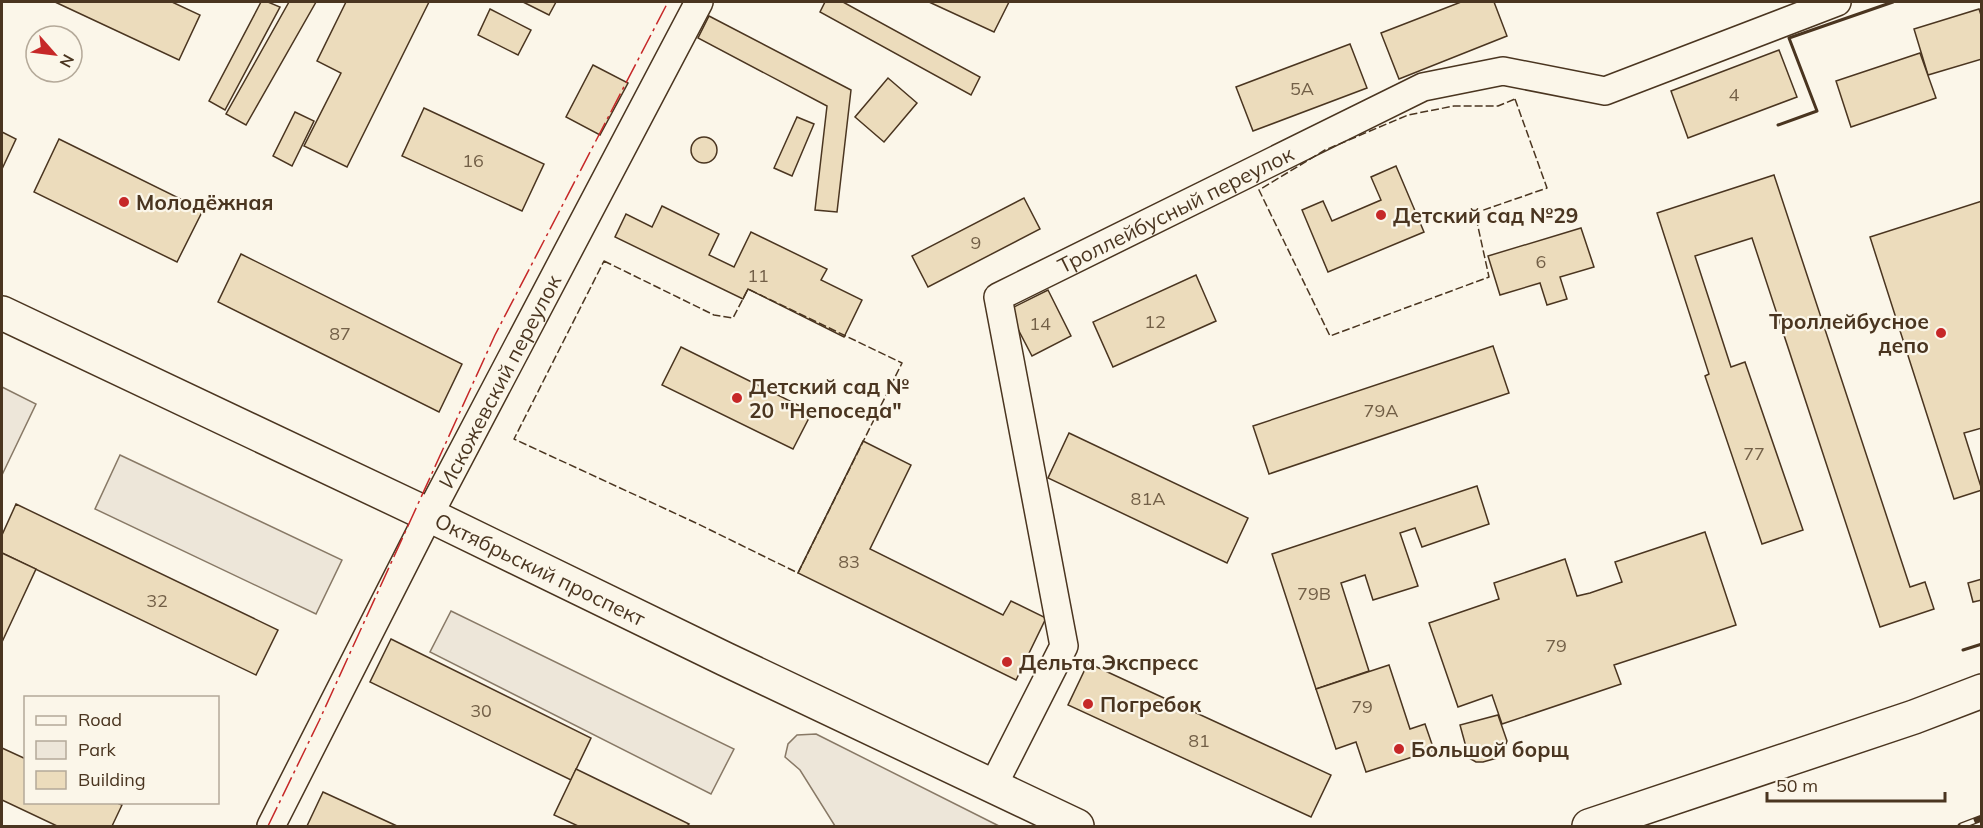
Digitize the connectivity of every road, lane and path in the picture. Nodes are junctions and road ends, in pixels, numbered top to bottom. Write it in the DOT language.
graph roads {
  1 [pos="699,2"];
  2 [pos="1837,2"];
  3 [pos="2,313"];
  4 [pos="429,515"];
  5 [pos="1982,691"];
  6 [pos="993,786"];
  7 [pos="1036,814"];
  8 [pos="271,826"];
  9 [pos="1077,826"];
  10 [pos="1589,826"];
  1 -- 4 [label="street, Искожевский переулок"];
  2 -- 6 [label="street, Троллейбусный переулок"];
  3 -- 4 [label="main road, Октябрьский проспект"];
  4 -- 6 [label="main road, Октябрьский проспект"];
  4 -- 8 [label="street, Искожевский переулок"];
  5 -- 10 [label="main road"];
  6 -- 7 [label="main road, Октябрьский проспект"];
  7 -- 9 [label="main road, Октябрьский проспект"];
}
